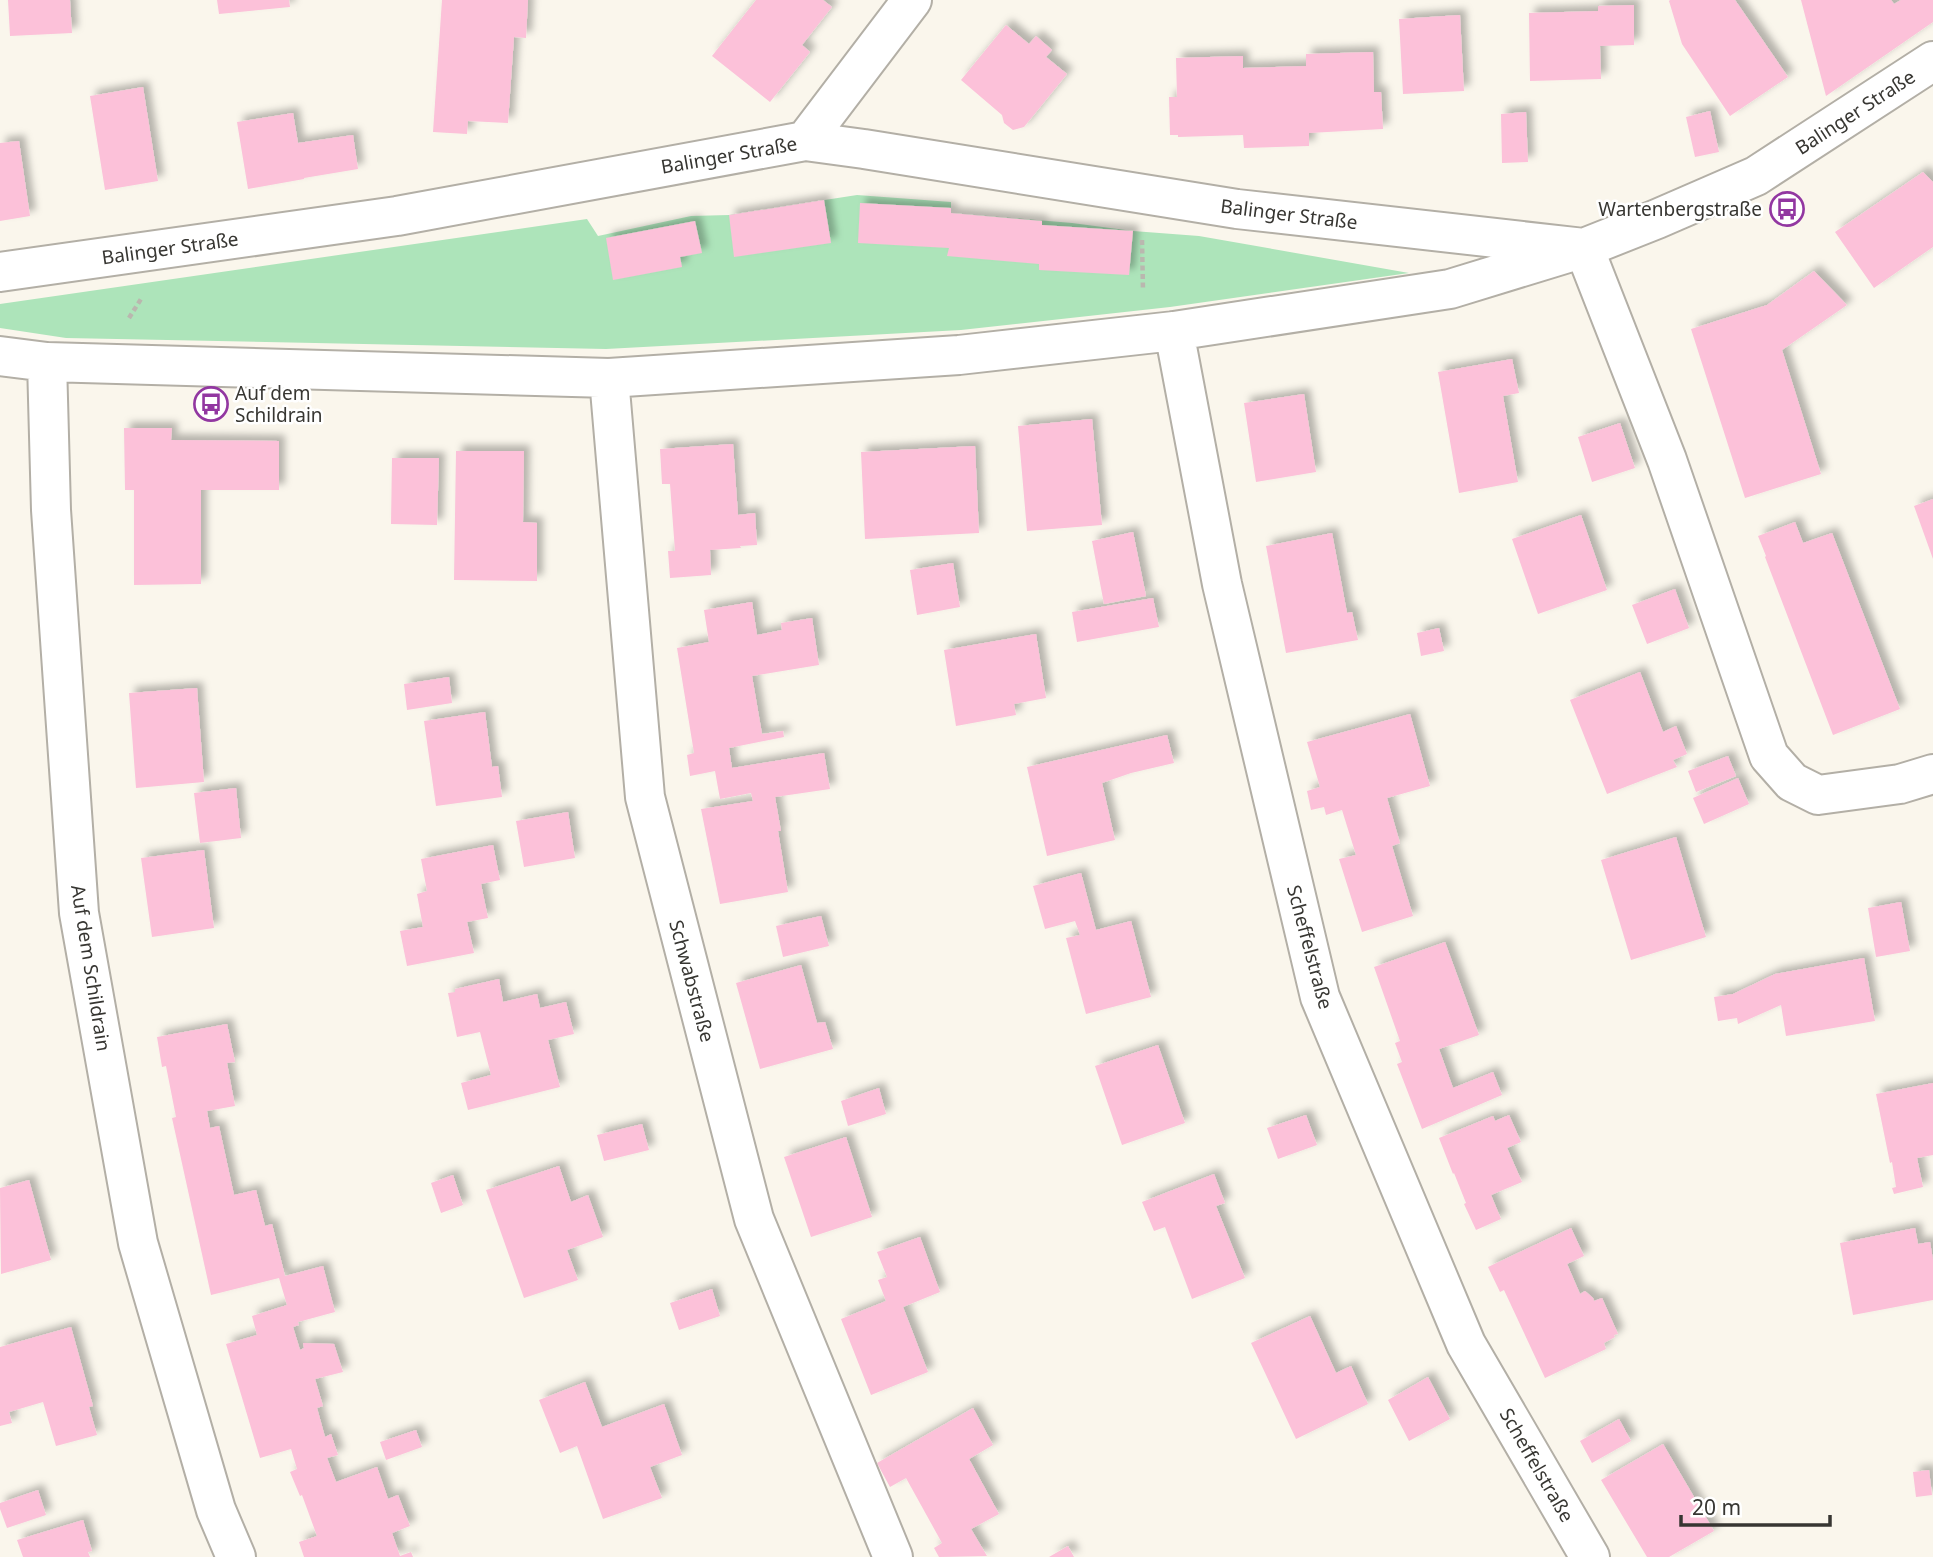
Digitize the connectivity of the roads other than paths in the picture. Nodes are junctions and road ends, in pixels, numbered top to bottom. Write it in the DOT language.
graph roads {
  1 [pos="912,0"];
  2 [pos="1933,61"];
  3 [pos="804,141"];
  4 [pos="1584,248"];
  5 [pos="0,272"];
  6 [pos="1160,332"];
  7 [pos="0,356"];
  8 [pos="47,362"];
  9 [pos="609,378"];
  10 [pos="1933,774"];
  11 [pos="236,1557"];
  12 [pos="893,1557"];
  13 [pos="1590,1557"];
  1 -- 3 [label="street"];
  2 -- 4 [label="street, Balinger Straße"];
  3 -- 4 [label="street, Balinger Straße"];
  3 -- 5 [label="street, Balinger Straße"];
  4 -- 6 [label="street, Balinger Straße"];
  4 -- 10 [label="street"];
  6 -- 9 [label="street, Balinger Straße"];
  6 -- 13 [label="street, Scheffelstraße"];
  7 -- 8 [label="street, Balinger Straße"];
  8 -- 9 [label="street, Balinger Straße"];
  8 -- 11 [label="street, Auf dem Schildrain"];
  9 -- 12 [label="street, Schwabstraße"];
}
